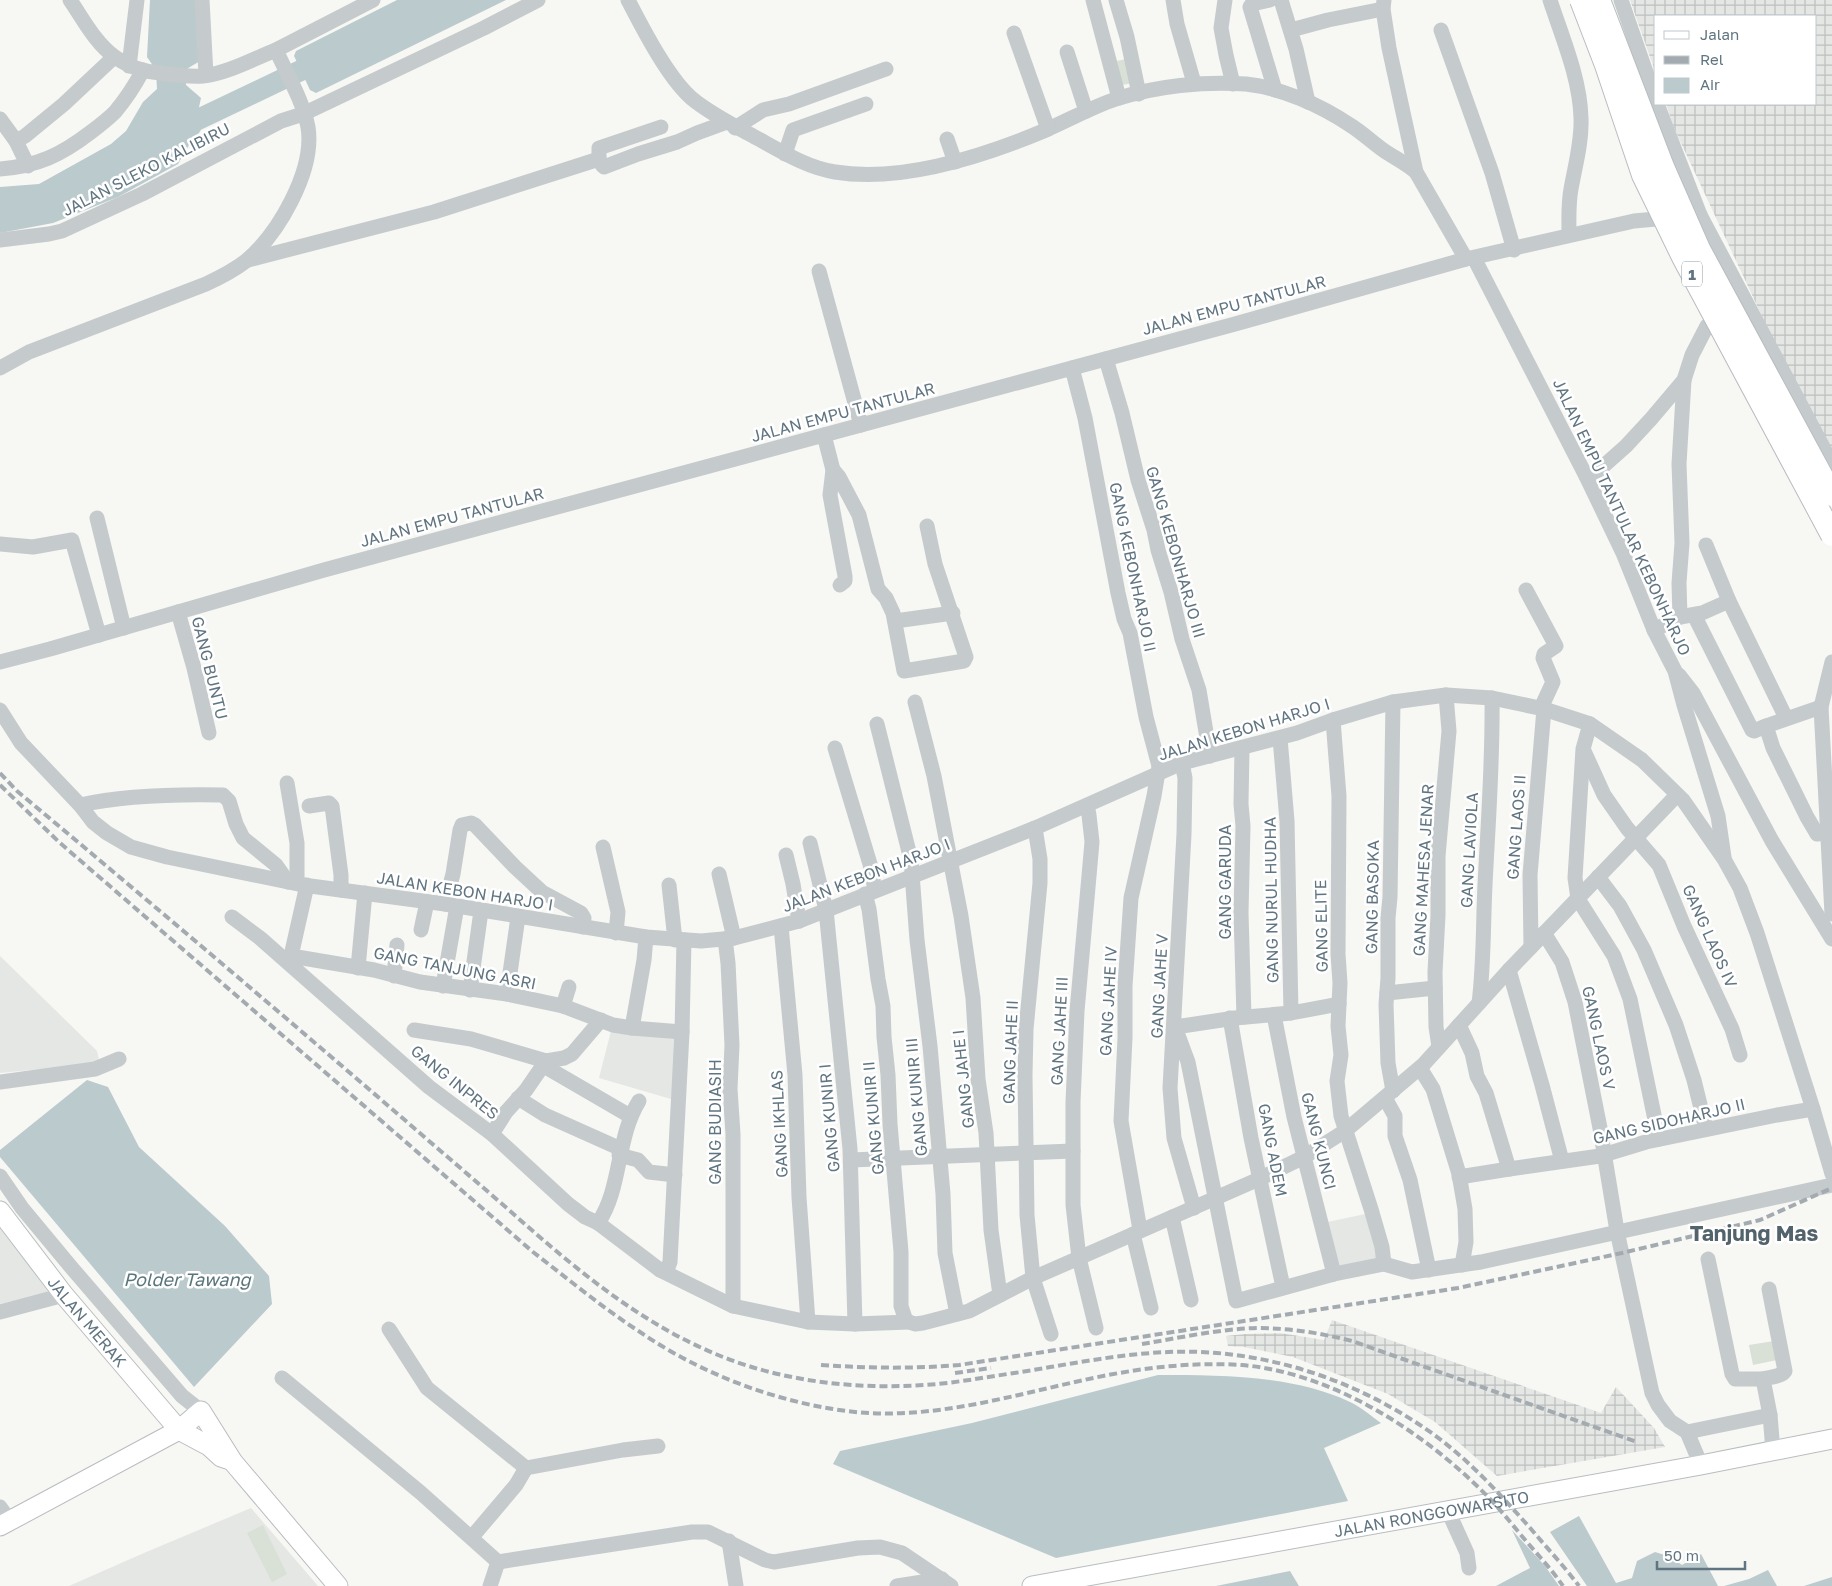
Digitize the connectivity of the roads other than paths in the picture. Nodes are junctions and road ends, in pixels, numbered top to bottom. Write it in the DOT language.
graph roads {
  1 [pos="70,0"];
  2 [pos="137,0"];
  3 [pos="202,0"];
  4 [pos="373,0"];
  5 [pos="538,0"];
  6 [pos="628,0"];
  7 [pos="1092,0"];
  8 [pos="1116,0"];
  9 [pos="1173,0"];
  10 [pos="1224,0"];
  11 [pos="1270,0"];
  12 [pos="1281,0"];
  13 [pos="1550,0"];
  14 [pos="1581,0"];
  15 [pos="1599,0"];
  16 [pos="1621,0"];
  17 [pos="1383,5"];
  18 [pos="1291,30"];
  19 [pos="1441,30"];
  20 [pos="1014,33"];
  21 [pos="276,50"];
  22 [pos="1067,52"];
  23 [pos="114,57"];
  24 [pos="886,69"];
  25 [pos="141,70"];
  26 [pos="206,75"];
  27 [pos="1194,83"];
  28 [pos="1233,84"];
  29 [pos="1275,90"];
  30 [pos="1139,94"];
  31 [pos="1654,96"];
  32 [pos="1119,98"];
  33 [pos="1308,102"];
  34 [pos="866,104"];
  35 [pos="1657,105"];
  36 [pos="1086,111"];
  37 [pos="303,114"];
  38 [pos="0,119"];
  39 [pos="731,125"];
  40 [pos="661,127"];
  41 [pos="1048,129"];
  42 [pos="947,139"];
  43 [pos="16,141"];
  44 [pos="785,154"];
  45 [pos="599,159"];
  46 [pos="955,162"];
  47 [pos="28,166"];
  48 [pos="0,169"];
  49 [pos="1416,172"];
  50 [pos="1700,215"];
  51 [pos="1569,235"];
  52 [pos="0,240"];
  53 [pos="1514,250"];
  54 [pos="1470,259"];
  55 [pos="247,260"];
  56 [pos="819,271"];
  57 [pos="1746,300"];
  58 [pos="1106,358"];
  59 [pos="0,368"];
  60 [pos="1072,368"];
  61 [pos="1684,380"];
  62 [pos="860,425"];
  63 [pos="824,435"];
  64 [pos="1832,464"];
  65 [pos="833,470"];
  66 [pos="1586,476"];
  67 [pos="1832,495"];
  68 [pos="97,518"];
  69 [pos="927,526"];
  70 [pos="1832,535"];
  71 [pos="0,544"];
  72 [pos="1706,546"];
  73 [pos="840,585"];
  74 [pos="1526,590"];
  75 [pos="1729,601"];
  76 [pos="178,612"];
  77 [pos="953,613"];
  78 [pos="1687,616"];
  79 [pos="895,621"];
  80 [pos="124,628"];
  81 [pos="1654,630"];
  82 [pos="100,635"];
  83 [pos="0,662"];
  84 [pos="1832,662"];
  85 [pos="1676,671"];
  86 [pos="1446,695"];
  87 [pos="1492,698"];
  88 [pos="915,702"];
  89 [pos="1394,702"];
  90 [pos="1821,707"];
  91 [pos="1543,709"];
  92 [pos="0,710"];
  93 [pos="1786,718"];
  94 [pos="1333,720"];
  95 [pos="877,724"];
  96 [pos="1590,724"];
  97 [pos="1766,726"];
  98 [pos="209,733"];
  99 [pos="1280,738"];
  100 [pos="835,748"];
  101 [pos="1242,748"];
  102 [pos="1583,749"];
  103 [pos="1210,756"];
  104 [pos="1182,763"];
  105 [pos="1157,774"];
  106 [pos="288,783"];
  107 [pos="1677,795"];
  108 [pos="80,805"];
  109 [pos="309,806"];
  110 [pos="1086,806"];
  111 [pos="1035,828"];
  112 [pos="1635,838"];
  113 [pos="1829,840"];
  114 [pos="810,842"];
  115 [pos="603,847"];
  116 [pos="786,855"];
  117 [pos="1724,858"];
  118 [pos="951,861"];
  119 [pos="719,874"];
  120 [pos="913,876"];
  121 [pos="1598,877"];
  122 [pos="297,884"];
  123 [pos="669,885"];
  124 [pos="341,890"];
  125 [pos="870,892"];
  126 [pos="365,893"];
  127 [pos="1578,898"];
  128 [pos="427,902"];
  129 [pos="451,905"];
  130 [pos="826,910"];
  131 [pos="481,911"];
  132 [pos="1832,914"];
  133 [pos="232,916"];
  134 [pos="518,917"];
  135 [pos="799,921"];
  136 [pos="781,926"];
  137 [pos="583,927"];
  138 [pos="421,930"];
  139 [pos="616,933"];
  140 [pos="1544,933"];
  141 [pos="646,937"];
  142 [pos="729,938"];
  143 [pos="1832,939"];
  144 [pos="679,940"];
  145 [pos="397,945"];
  146 [pos="1531,947"];
  147 [pos="289,959"];
  148 [pos="358,968"];
  149 [pos="1509,970"];
  150 [pos="394,976"];
  151 [pos="443,986"];
  152 [pos="569,987"];
  153 [pos="1435,988"];
  154 [pos="470,990"];
  155 [pos="1387,993"];
  156 [pos="507,994"];
  157 [pos="1479,1003"];
  158 [pos="1339,1004"];
  159 [pos="563,1006"];
  160 [pos="1292,1013"];
  161 [pos="1274,1015"];
  162 [pos="1237,1018"];
  163 [pos="601,1020"];
  164 [pos="1459,1025"];
  165 [pos="1175,1027"];
  166 [pos="632,1028"];
  167 [pos="414,1030"];
  168 [pos="682,1032"];
  169 [pos="1439,1047"];
  170 [pos="1740,1055"];
  171 [pos="119,1059"];
  172 [pos="545,1064"];
  173 [pos="1420,1068"];
  174 [pos="0,1082"];
  175 [pos="1389,1095"];
  176 [pos="518,1098"];
  177 [pos="640,1101"];
  178 [pos="1813,1109"];
  179 [pos="630,1116"];
  180 [pos="1706,1129"];
  181 [pos="1345,1131"];
  182 [pos="492,1134"];
  183 [pos="1659,1139"];
  184 [pos="1073,1151"];
  185 [pos="620,1152"];
  186 [pos="1027,1153"];
  187 [pos="1605,1154"];
  188 [pos="988,1155"];
  189 [pos="939,1157"];
  190 [pos="1304,1157"];
  191 [pos="894,1159"];
  192 [pos="851,1160"];
  193 [pos="1562,1161"];
  194 [pos="1508,1168"];
  195 [pos="1832,1174"];
  196 [pos="675,1175"];
  197 [pos="0,1176"];
  198 [pos="1459,1177"];
  199 [pos="1259,1179"];
  200 [pos="1832,1185"];
  201 [pos="1216,1198"];
  202 [pos="1194,1208"];
  203 [pos="0,1211"];
  204 [pos="1172,1216"];
  205 [pos="598,1223"];
  206 [pos="1617,1231"];
  207 [pos="1136,1232"];
  208 [pos="1079,1258"];
  209 [pos="1708,1259"];
  210 [pos="1384,1264"];
  211 [pos="1462,1265"];
  212 [pos="660,1270"];
  213 [pos="1429,1270"];
  214 [pos="1334,1274"];
  215 [pos="1033,1278"];
  216 [pos="1283,1287"];
  217 [pos="1769,1289"];
  218 [pos="64,1294"];
  219 [pos="1000,1295"];
  220 [pos="1191,1300"];
  221 [pos="733,1306"];
  222 [pos="1152,1308"];
  223 [pos="0,1312"];
  224 [pos="957,1314"];
  225 [pos="808,1322"];
  226 [pos="916,1323"];
  227 [pos="856,1324"];
  228 [pos="1096,1328"];
  229 [pos="389,1329"];
  230 [pos="1051,1334"];
  231 [pos="282,1378"];
  232 [pos="1763,1379"];
  233 [pos="1770,1415"];
  234 [pos="191,1420"];
  235 [pos="1686,1432"];
  236 [pos="1832,1439"];
  237 [pos="658,1446"];
  238 [pos="1773,1451"];
  239 [pos="233,1462"];
  240 [pos="1701,1465"];
  241 [pos="526,1468"];
  242 [pos="1448,1510"];
  243 [pos="3,1518"];
  244 [pos="472,1537"];
  245 [pos="729,1541"];
  246 [pos="498,1562"];
  247 [pos="1470,1568"];
  248 [pos="947,1582"];
  249 [pos="338,1586"];
  250 [pos="490,1586"];
  251 [pos="736,1586"];
  252 [pos="898,1586"];
  253 [pos="1032,1586"];
  1 -- 23 [label="street"];
  2 -- 25 [label="street"];
  3 -- 26 [label="street"];
  4 -- 21 [label="street"];
  5 -- 37 [label="street, JALAN SLEKO KALIBIRU"];
  6 -- 39 [label="street"];
  7 -- 32 [label="street"];
  8 -- 30 [label="street"];
  9 -- 27 [label="street"];
  10 -- 28 [label="street"];
  11 -- 29 [label="street"];
  12 -- 18 [label="street"];
  13 -- 51 [label="street"];
  14 -- 70 [label="highway, 1, bridge"];
  15 -- 67 [label="highway, 1, bridge"];
  16 -- 31 [label="street"];
  17 -- 18 [label="street"];
  17 -- 49 [label="street"];
  18 -- 33 [label="street"];
  19 -- 53 [label="street"];
  20 -- 41 [label="street"];
  21 -- 26 [label="street"];
  21 -- 37 [label="street"];
  22 -- 36 [label="street"];
  23 -- 25 [label="street"];
  23 -- 43 [label="street"];
  24 -- 39 [label="street"];
  25 -- 26 [label="street"];
  25 -- 47 [label="street"];
  27 -- 28 [label="street"];
  27 -- 30 [label="street"];
  28 -- 29 [label="street"];
  29 -- 33 [label="street"];
  30 -- 32 [label="street"];
  32 -- 36 [label="street"];
  33 -- 49 [label="street"];
  34 -- 44 [label="street"];
  35 -- 50 [label="street"];
  36 -- 41 [label="street"];
  37 -- 52 [label="street, JALAN SLEKO KALIBIRU"];
  37 -- 55 [label="street"];
  38 -- 43 [label="street"];
  39 -- 44 [label="street"];
  39 -- 45 [label="street"];
  40 -- 45 [label="street"];
  41 -- 46 [label="street"];
  42 -- 46 [label="street"];
  43 -- 47 [label="street"];
  44 -- 46 [label="street"];
  45 -- 55 [label="street"];
  47 -- 48 [label="street"];
  49 -- 54 [label="street, JALAN EMPU TANTULAR KEBONHARJO"];
  50 -- 51 [label="street, JALAN EMPU TANTULAR"];
  50 -- 57 [label="street"];
  51 -- 53 [label="street, JALAN EMPU TANTULAR"];
  53 -- 54 [label="street, JALAN EMPU TANTULAR"];
  54 -- 58 [label="street, JALAN EMPU TANTULAR"];
  54 -- 66 [label="street, JALAN EMPU TANTULAR KEBONHARJO"];
  55 -- 59 [label="street"];
  56 -- 62 [label="street"];
  57 -- 61 [label="street"];
  57 -- 64 [label="street"];
  58 -- 60 [label="street, JALAN EMPU TANTULAR"];
  58 -- 103 [label="street, GANG KEBONHARJO III"];
  60 -- 62 [label="street, JALAN EMPU TANTULAR"];
  60 -- 105 [label="street, GANG KEBONHARJO II"];
  61 -- 66 [label="street"];
  61 -- 78 [label="street"];
  62 -- 63 [label="street, JALAN EMPU TANTULAR"];
  63 -- 65 [label="street"];
  63 -- 76 [label="street, JALAN EMPU TANTULAR"];
  65 -- 73 [label="street"];
  65 -- 79 [label="street"];
  66 -- 81 [label="street, JALAN EMPU TANTULAR KEBONHARJO"];
  68 -- 80 [label="street"];
  69 -- 77 [label="street"];
  71 -- 82 [label="street"];
  72 -- 75 [label="street"];
  74 -- 91 [label="street, GANG LAOS II"];
  75 -- 78 [label="street"];
  75 -- 93 [label="street"];
  76 -- 80 [label="street, JALAN EMPU TANTULAR"];
  76 -- 98 [label="street, GANG BUNTU"];
  77 -- 79 [label="street"];
  77 -- 79 [label="street"];
  78 -- 81 [label="street"];
  78 -- 97 [label="street"];
  80 -- 82 [label="street, JALAN EMPU TANTULAR"];
  81 -- 85 [label="street, JALAN EMPU TANTULAR KEBONHARJO"];
  82 -- 83 [label="street, JALAN EMPU TANTULAR"];
  84 -- 90 [label="street"];
  85 -- 117 [label="street, JALAN EMPU TANTULAR KEBONHARJO"];
  85 -- 143 [label="street"];
  86 -- 87 [label="street, JALAN KEBON HARJO I"];
  86 -- 89 [label="street, JALAN KEBON HARJO I"];
  86 -- 153 [label="street, GANG MAHESA JENAR"];
  87 -- 91 [label="street, JALAN KEBON HARJO I"];
  87 -- 157 [label="street, GANG LAVIOLA"];
  88 -- 118 [label="street, GANG JAHE I"];
  89 -- 94 [label="street, JALAN KEBON HARJO I"];
  89 -- 155 [label="street, GANG BASOKA"];
  90 -- 93 [label="street"];
  90 -- 113 [label="street"];
  91 -- 96 [label="street, JALAN KEBON HARJO I"];
  91 -- 146 [label="street, GANG LAOS II"];
  92 -- 108 [label="street, JALAN KEBON HARJO I"];
  93 -- 97 [label="street"];
  94 -- 99 [label="street, JALAN KEBON HARJO I"];
  94 -- 158 [label="street, GANG ELITE"];
  95 -- 120 [label="street, GANG KUNIR III"];
  96 -- 102 [label="street"];
  96 -- 107 [label="street, JALAN KEBON HARJO I"];
  97 -- 113 [label="street"];
  99 -- 101 [label="street, JALAN KEBON HARJO I"];
  99 -- 160 [label="street, GANG NURUL HUDHA"];
  100 -- 125 [label="street, GANG KUNIR II"];
  101 -- 103 [label="street, JALAN KEBON HARJO I"];
  101 -- 162 [label="street, GANG GARUDA"];
  102 -- 112 [label="street, GANG LAOS IV"];
  102 -- 127 [label="street"];
  103 -- 104 [label="street, JALAN KEBON HARJO I"];
  104 -- 105 [label="street, JALAN KEBON HARJO I"];
  104 -- 165 [label="street, GANG JAHE V"];
  105 -- 110 [label="street, JALAN KEBON HARJO I"];
  105 -- 207 [label="street, GANG JAHE IV"];
  106 -- 122 [label="street"];
  107 -- 112 [label="street, GANG INPRES"];
  107 -- 117 [label="street, JALAN KEBON HARJO I"];
  108 -- 122 [label="street, JALAN KEBON HARJO I"];
  108 -- 122 [label="street"];
  109 -- 124 [label="street"];
  110 -- 111 [label="street, JALAN KEBON HARJO I"];
  110 -- 184 [label="street, GANG JAHE III"];
  111 -- 118 [label="street, JALAN KEBON HARJO I"];
  111 -- 186 [label="street, GANG JAHE II"];
  112 -- 121 [label="street, GANG INPRES"];
  112 -- 170 [label="street, GANG LAOS IV"];
  113 -- 132 [label="street"];
  114 -- 130 [label="street, GANG KUNIR I"];
  115 -- 139 [label="street"];
  116 -- 135 [label="street"];
  117 -- 178 [label="street"];
  118 -- 120 [label="street, JALAN KEBON HARJO I"];
  118 -- 188 [label="street, GANG JAHE I"];
  119 -- 142 [label="street, GANG BUDIASIH"];
  120 -- 125 [label="street, JALAN KEBON HARJO I"];
  120 -- 189 [label="street, GANG KUNIR III"];
  121 -- 127 [label="street, GANG INPRES"];
  121 -- 180 [label="street"];
  122 -- 124 [label="street, JALAN KEBON HARJO I"];
  122 -- 147 [label="street"];
  123 -- 144 [label="street"];
  124 -- 126 [label="street, JALAN KEBON HARJO I"];
  125 -- 130 [label="street, JALAN KEBON HARJO I"];
  125 -- 191 [label="street, GANG KUNIR II"];
  126 -- 128 [label="street, JALAN KEBON HARJO I"];
  126 -- 148 [label="street"];
  127 -- 140 [label="street, GANG INPRES"];
  127 -- 183 [label="street"];
  128 -- 129 [label="street, JALAN KEBON HARJO I"];
  128 -- 138 [label="street"];
  129 -- 131 [label="street, JALAN KEBON HARJO I"];
  129 -- 137 [label="street"];
  129 -- 151 [label="street"];
  130 -- 135 [label="street, JALAN KEBON HARJO I"];
  130 -- 192 [label="street, GANG KUNIR I"];
  131 -- 134 [label="street, JALAN KEBON HARJO I"];
  131 -- 154 [label="street"];
  133 -- 147 [label="street, GANG INPRES"];
  134 -- 137 [label="street, JALAN KEBON HARJO I"];
  134 -- 156 [label="street"];
  135 -- 136 [label="street, JALAN KEBON HARJO I"];
  136 -- 142 [label="street, JALAN KEBON HARJO I"];
  136 -- 225 [label="street, GANG IKHLAS"];
  137 -- 139 [label="street, JALAN KEBON HARJO I"];
  139 -- 141 [label="street, JALAN KEBON HARJO I"];
  140 -- 146 [label="street, GANG INPRES"];
  140 -- 187 [label="street, GANG LAOS V"];
  141 -- 144 [label="street, JALAN KEBON HARJO I"];
  141 -- 166 [label="street"];
  142 -- 144 [label="street, JALAN KEBON HARJO I"];
  142 -- 221 [label="street, GANG BUDIASIH"];
  144 -- 168 [label="street"];
  145 -- 150 [label="street"];
  146 -- 149 [label="street, GANG INPRES"];
  147 -- 148 [label="street, GANG TANJUNG ASRI"];
  147 -- 182 [label="street, GANG INPRES"];
  148 -- 150 [label="street, GANG TANJUNG ASRI"];
  149 -- 157 [label="street, GANG INPRES"];
  149 -- 193 [label="street"];
  150 -- 151 [label="street, GANG TANJUNG ASRI"];
  151 -- 154 [label="street, GANG TANJUNG ASRI"];
  152 -- 159 [label="street"];
  153 -- 155 [label="street"];
  153 -- 169 [label="street, GANG MAHESA JENAR"];
  154 -- 156 [label="street, GANG TANJUNG ASRI"];
  155 -- 175 [label="street, GANG BASOKA"];
  156 -- 159 [label="street, GANG TANJUNG ASRI"];
  157 -- 164 [label="street, GANG INPRES"];
  158 -- 160 [label="street"];
  158 -- 181 [label="street, GANG ELITE"];
  159 -- 163 [label="street, GANG TANJUNG ASRI"];
  160 -- 161 [label="street"];
  161 -- 162 [label="street"];
  161 -- 190 [label="street, GANG KUNCI"];
  162 -- 165 [label="street"];
  162 -- 199 [label="street, GANG ADEM"];
  163 -- 166 [label="street, GANG TANJUNG ASRI"];
  163 -- 172 [label="street"];
  164 -- 169 [label="street, GANG INPRES"];
  164 -- 194 [label="street"];
  165 -- 201 [label="street"];
  165 -- 202 [label="street, GANG JAHE V"];
  166 -- 168 [label="street, GANG TANJUNG ASRI"];
  167 -- 172 [label="street"];
  168 -- 196 [label="street"];
  169 -- 173 [label="street, GANG INPRES"];
  171 -- 174 [label="street"];
  172 -- 176 [label="street"];
  172 -- 179 [label="street"];
  173 -- 175 [label="street, GANG INPRES"];
  173 -- 198 [label="street"];
  175 -- 181 [label="street, GANG INPRES"];
  175 -- 213 [label="street, GANG BASOKA"];
  176 -- 182 [label="street"];
  176 -- 185 [label="street"];
  177 -- 179 [label="street"];
  178 -- 180 [label="street, GANG SIDOHARJO II"];
  178 -- 195 [label="street"];
  179 -- 185 [label="street"];
  180 -- 183 [label="street, GANG SIDOHARJO II"];
  181 -- 190 [label="street, GANG INPRES"];
  181 -- 210 [label="street, GANG ELITE"];
  182 -- 205 [label="street, GANG INPRES"];
  183 -- 187 [label="street, GANG SIDOHARJO II"];
  184 -- 186 [label="street"];
  184 -- 208 [label="street, GANG JAHE III"];
  185 -- 196 [label="street"];
  185 -- 205 [label="street"];
  186 -- 188 [label="street"];
  186 -- 215 [label="street, GANG JAHE II"];
  187 -- 193 [label="street, GANG SIDOHARJO II"];
  187 -- 206 [label="street, GANG LAOS V"];
  188 -- 189 [label="street"];
  188 -- 219 [label="street, GANG JAHE I"];
  189 -- 191 [label="street"];
  189 -- 224 [label="street, GANG KUNIR III"];
  190 -- 199 [label="street, GANG INPRES"];
  190 -- 214 [label="street, GANG KUNCI"];
  191 -- 192 [label="street"];
  191 -- 226 [label="street, GANG KUNIR II"];
  192 -- 227 [label="street, GANG KUNIR I"];
  193 -- 194 [label="street, GANG SIDOHARJO II"];
  194 -- 198 [label="street, GANG SIDOHARJO II"];
  196 -- 212 [label="street"];
  197 -- 234 [label="street"];
  198 -- 211 [label="street"];
  199 -- 201 [label="street, GANG INPRES"];
  199 -- 216 [label="street, GANG ADEM"];
  200 -- 206 [label="street"];
  201 -- 202 [label="street, GANG INPRES"];
  201 -- 216 [label="street"];
  202 -- 204 [label="street, GANG INPRES"];
  203 -- 218 [label="main road, JALAN MERAK"];
  204 -- 207 [label="street, GANG INPRES"];
  204 -- 220 [label="street"];
  205 -- 212 [label="street, GANG INPRES"];
  206 -- 211 [label="street"];
  206 -- 235 [label="street, GANG LAOS V"];
  207 -- 208 [label="street, GANG INPRES"];
  207 -- 222 [label="street, GANG JAHE IV"];
  208 -- 215 [label="street, GANG INPRES"];
  208 -- 228 [label="street, GANG JAHE III"];
  209 -- 232 [label="street"];
  210 -- 213 [label="street"];
  210 -- 214 [label="street"];
  211 -- 213 [label="street"];
  212 -- 221 [label="street, GANG INPRES"];
  214 -- 216 [label="street"];
  215 -- 219 [label="street, GANG INPRES"];
  215 -- 230 [label="street, GANG JAHE II"];
  217 -- 232 [label="street"];
  218 -- 223 [label="street"];
  218 -- 234 [label="main road, JALAN MERAK"];
  219 -- 224 [label="street, GANG INPRES"];
  221 -- 225 [label="street, GANG INPRES"];
  224 -- 226 [label="street, GANG INPRES"];
  225 -- 227 [label="street, GANG INPRES"];
  226 -- 227 [label="street, GANG INPRES"];
  229 -- 241 [label="street"];
  231 -- 244 [label="street"];
  232 -- 233 [label="street"];
  233 -- 235 [label="street"];
  233 -- 238 [label="street"];
  234 -- 239 [label="main road"];
  234 -- 239 [label="main road"];
  234 -- 243 [label="main road"];
  235 -- 240 [label="street"];
  236 -- 238 [label="main road, JALAN RONGGOWARSITO"];
  237 -- 241 [label="street"];
  238 -- 240 [label="main road, JALAN RONGGOWARSITO"];
  239 -- 249 [label="main road"];
  240 -- 242 [label="main road, JALAN RONGGOWARSITO"];
  241 -- 244 [label="street"];
  242 -- 247 [label="street"];
  242 -- 253 [label="main road, JALAN RONGGOWARSITO"];
  244 -- 246 [label="street"];
  245 -- 246 [label="street"];
  245 -- 248 [label="street"];
  245 -- 251 [label="street"];
  246 -- 250 [label="street"];
  248 -- 252 [label="street"];
}
